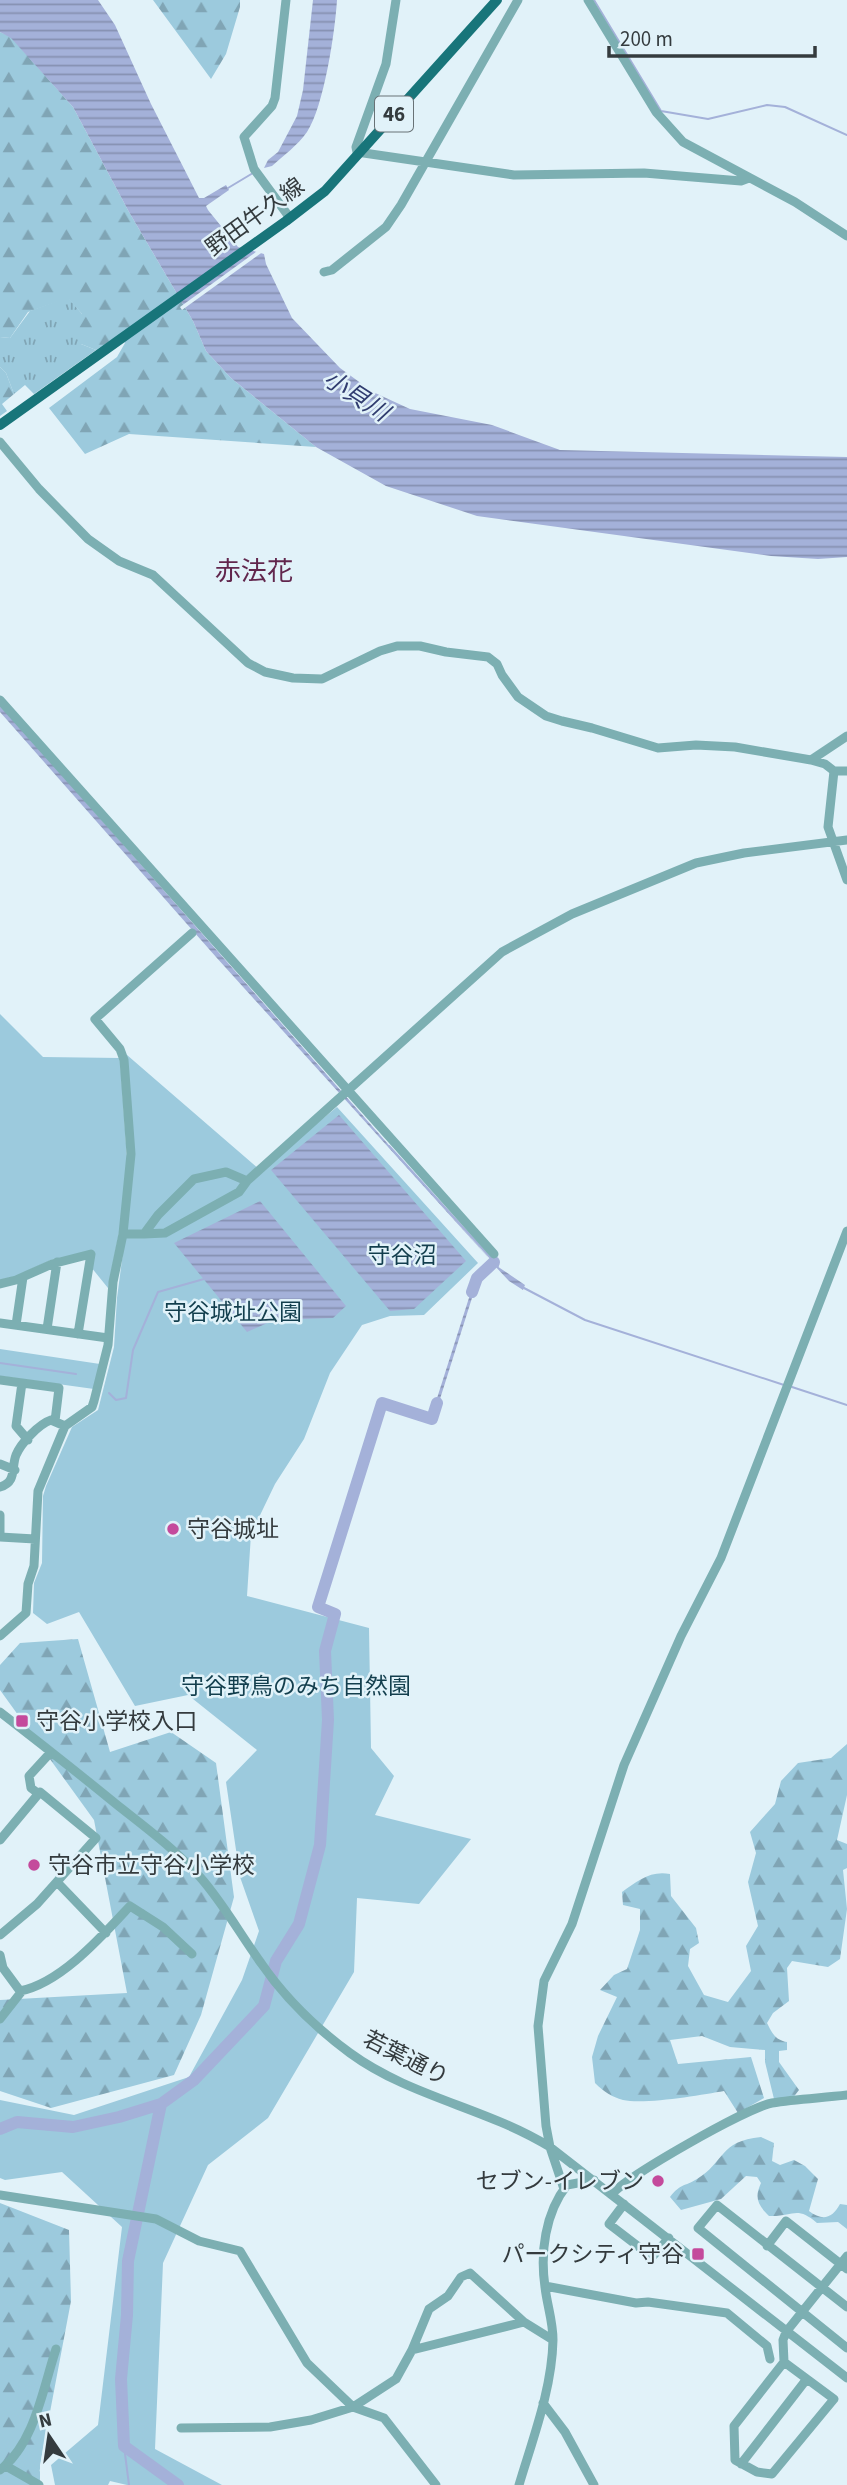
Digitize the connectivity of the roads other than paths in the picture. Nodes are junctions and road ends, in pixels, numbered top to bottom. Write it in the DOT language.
graph roads {
  1 [pos="286,0"];
  2 [pos="396,0"];
  3 [pos="496,0"];
  4 [pos="518,0"];
  5 [pos="588,0"];
  6 [pos="360,153"];
  7 [pos="424,162"];
  8 [pos="749,178"];
  9 [pos="287,220"];
  10 [pos="847,236"];
  11 [pos="324,272"];
  12 [pos="0,425"];
  13 [pos="0,442"];
  14 [pos="0,700"];
  15 [pos="847,736"];
  16 [pos="811,760"];
  17 [pos="834,771"];
  18 [pos="847,771"];
  19 [pos="847,840"];
  20 [pos="832,842"];
  21 [pos="847,880"];
  22 [pos="192,933"];
  23 [pos="348,1091"];
  24 [pos="247,1181"];
  25 [pos="847,1231"];
  26 [pos="123,1234"];
  27 [pos="144,1234"];
  28 [pos="495,1254"];
  29 [pos="57,1262"];
  30 [pos="23,1277"];
  31 [pos="0,1284"];
  32 [pos="0,1323"];
  33 [pos="16,1325"];
  34 [pos="47,1329"];
  35 [pos="78,1334"];
  36 [pos="108,1338"];
  37 [pos="0,1380"];
  38 [pos="22,1383"];
  39 [pos="55,1421"];
  40 [pos="65,1426"];
  41 [pos="28,1440"];
  42 [pos="0,1464"];
  43 [pos="15,1470"];
  44 [pos="0,1487"];
  45 [pos="0,1515"];
  46 [pos="0,1536"];
  47 [pos="35,1539"];
  48 [pos="0,1636"];
  49 [pos="0,1712"];
  50 [pos="51,1752"];
  51 [pos="39,1794"];
  52 [pos="0,1840"];
  53 [pos="57,1882"];
  54 [pos="106,1933"];
  55 [pos="0,1935"];
  56 [pos="192,1954"];
  57 [pos="0,1955"];
  58 [pos="22,1991"];
  59 [pos="0,2019"];
  60 [pos="847,2095"];
  61 [pos="550,2147"];
  62 [pos="594,2180"];
  63 [pos="564,2189"];
  64 [pos="612,2194"];
  65 [pos="0,2195"];
  66 [pos="624,2204"];
  67 [pos="669,2238"];
  68 [pos="768,2246"];
  69 [pos="845,2263"];
  70 [pos="545,2286"];
  71 [pos="822,2286"];
  72 [pos="847,2307"];
  73 [pos="803,2312"];
  74 [pos="524,2322"];
  75 [pos="786,2332"];
  76 [pos="553,2340"];
  77 [pos="847,2348"];
  78 [pos="56,2349"];
  79 [pos="412,2350"];
  80 [pos="770,2359"];
  81 [pos="784,2362"];
  82 [pos="847,2378"];
  83 [pos="806,2380"];
  84 [pos="543,2403"];
  85 [pos="353,2407"];
  86 [pos="181,2428"];
  87 [pos="741,2464"];
  88 [pos="3,2468"];
  89 [pos="39,2485"];
  90 [pos="436,2485"];
  91 [pos="519,2485"];
  92 [pos="594,2485"];
  1 -- 9 [label="street"];
  2 -- 6 [label="street"];
  3 -- 6 [label="main road, 野田牛久線 / 46"];
  4 -- 7 [label="street"];
  5 -- 8 [label="street"];
  6 -- 7 [label="street"];
  6 -- 9 [label="main road, 野田牛久線 / 46"];
  7 -- 8 [label="street"];
  7 -- 11 [label="street"];
  8 -- 10 [label="street"];
  9 -- 12 [label="main road, 野田牛久線 / 46"];
  13 -- 16 [label="street"];
  14 -- 23 [label="street"];
  15 -- 16 [label="street"];
  16 -- 17 [label="street"];
  17 -- 18 [label="street"];
  17 -- 20 [label="street"];
  19 -- 20 [label="street"];
  20 -- 21 [label="street"];
  20 -- 23 [label="street"];
  22 -- 26 [label="street"];
  23 -- 24 [label="street"];
  23 -- 28 [label="street"];
  24 -- 27 [label="street"];
  24 -- 27 [label="street"];
  25 -- 61 [label="street"];
  26 -- 27 [label="street"];
  26 -- 36 [label="street"];
  29 -- 30 [label="street"];
  29 -- 34 [label="street"];
  29 -- 35 [label="street"];
  30 -- 31 [label="street"];
  30 -- 33 [label="street"];
  32 -- 33 [label="street"];
  33 -- 34 [label="street"];
  34 -- 35 [label="street"];
  35 -- 36 [label="street"];
  36 -- 40 [label="street"];
  37 -- 38 [label="street"];
  38 -- 39 [label="street"];
  38 -- 41 [label="street"];
  39 -- 40 [label="street"];
  39 -- 41 [label="street"];
  40 -- 47 [label="street"];
  41 -- 43 [label="street"];
  42 -- 43 [label="street"];
  43 -- 44 [label="street"];
  45 -- 46 [label="street"];
  46 -- 47 [label="street"];
  47 -- 48 [label="street"];
  49 -- 50 [label="street, 若葉通り"];
  50 -- 51 [label="street"];
  50 -- 61 [label="street, 若葉通り"];
  51 -- 52 [label="street"];
  51 -- 53 [label="street"];
  53 -- 54 [label="street"];
  53 -- 55 [label="street"];
  54 -- 56 [label="street"];
  54 -- 58 [label="street"];
  57 -- 58 [label="street"];
  58 -- 59 [label="street"];
  60 -- 64 [label="street"];
  61 -- 62 [label="street, 若葉通り"];
  61 -- 63 [label="street"];
  62 -- 63 [label="street"];
  62 -- 64 [label="street, 若葉通り"];
  63 -- 70 [label="street"];
  64 -- 66 [label="street, 若葉通り"];
  65 -- 85 [label="street"];
  66 -- 67 [label="street, 若葉通り"];
  66 -- 67 [label="street"];
  67 -- 75 [label="street, 若葉通り"];
  68 -- 69 [label="street"];
  68 -- 71 [label="street"];
  68 -- 73 [label="street"];
  69 -- 71 [label="street"];
  70 -- 76 [label="street"];
  70 -- 80 [label="street"];
  71 -- 72 [label="street"];
  71 -- 73 [label="street"];
  73 -- 75 [label="street"];
  73 -- 77 [label="street"];
  74 -- 76 [label="street"];
  74 -- 79 [label="street"];
  74 -- 79 [label="street"];
  75 -- 81 [label="street"];
  75 -- 82 [label="street, 若葉通り"];
  76 -- 84 [label="street"];
  78 -- 88 [label="street"];
  79 -- 85 [label="street"];
  81 -- 83 [label="street"];
  81 -- 87 [label="street"];
  83 -- 87 [label="street"];
  83 -- 87 [label="street"];
  84 -- 91 [label="street"];
  84 -- 92 [label="street"];
  85 -- 86 [label="street"];
  85 -- 90 [label="street"];
  88 -- 89 [label="street"];
}
